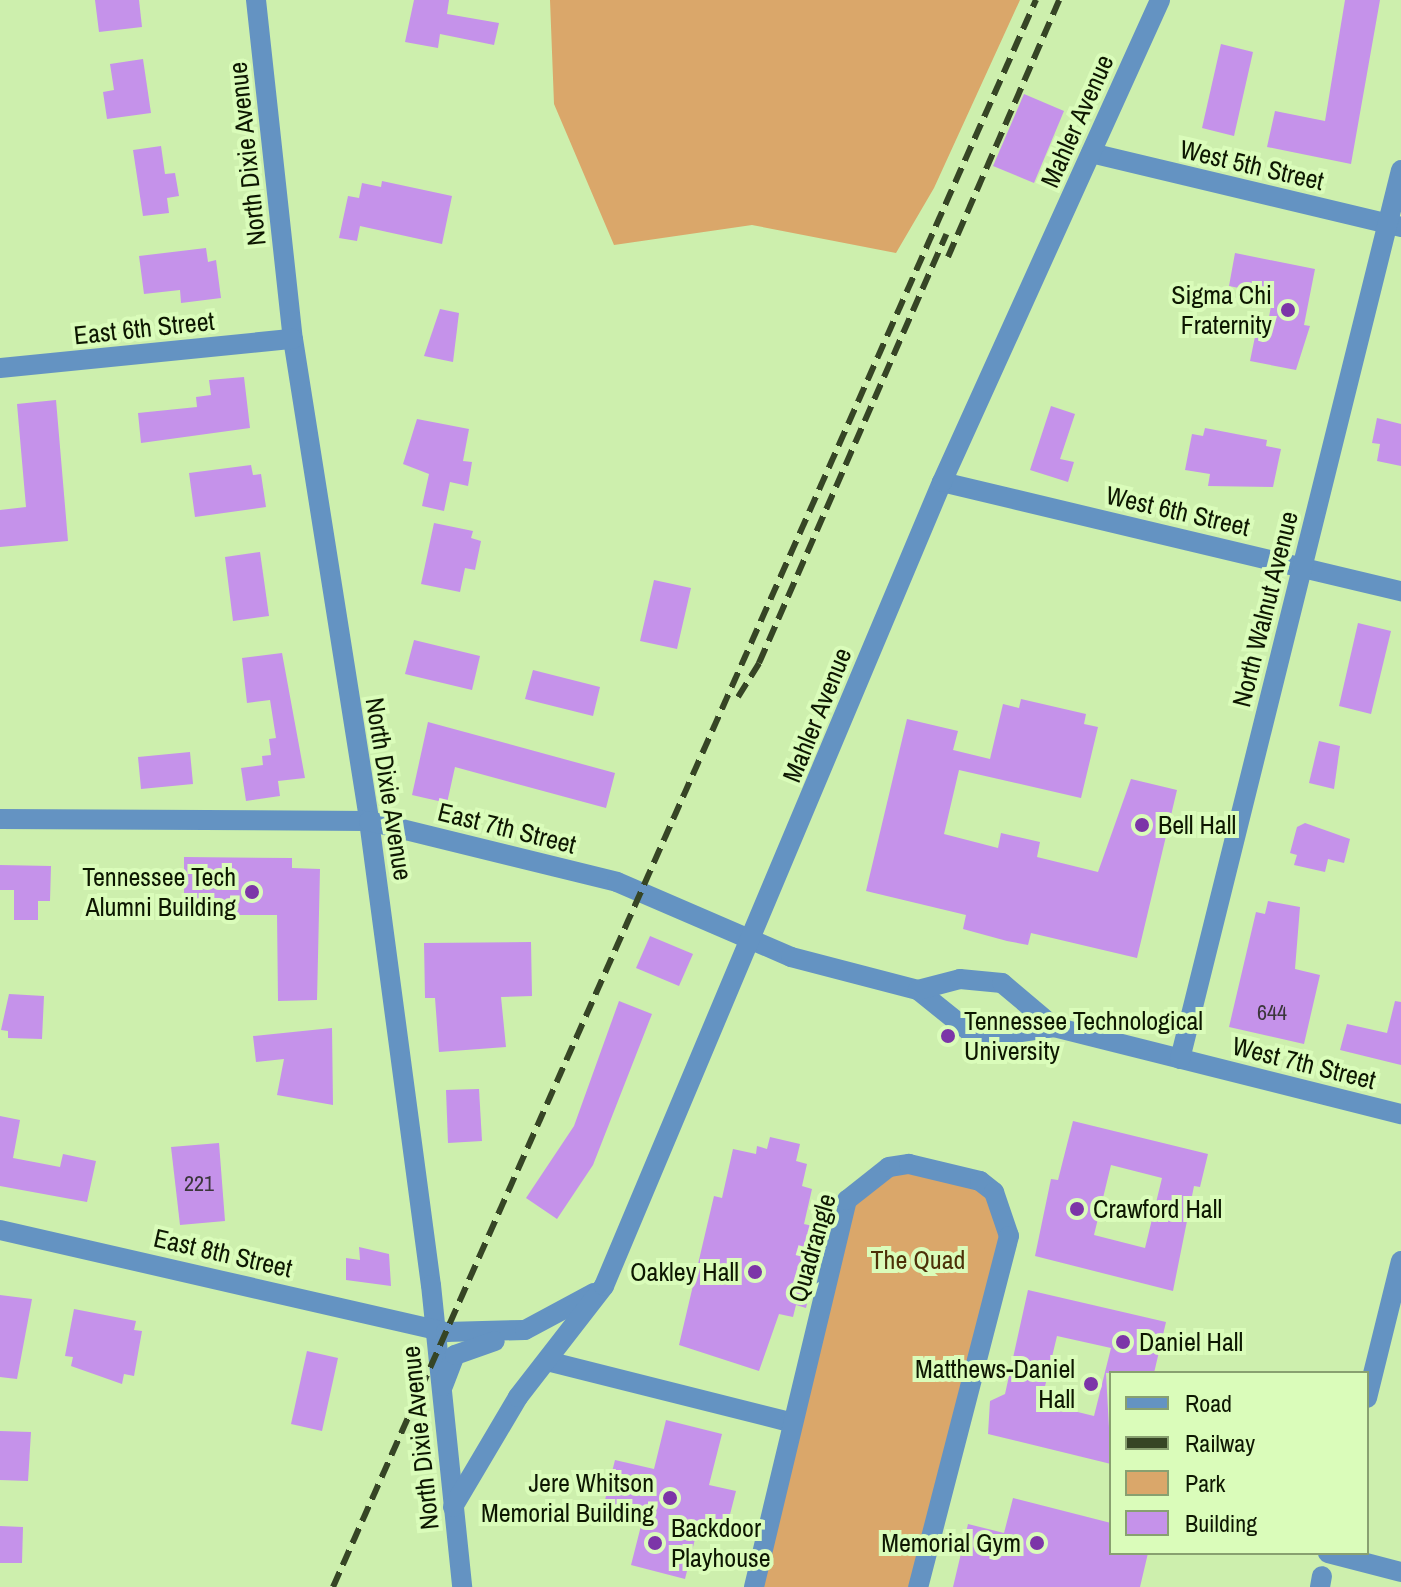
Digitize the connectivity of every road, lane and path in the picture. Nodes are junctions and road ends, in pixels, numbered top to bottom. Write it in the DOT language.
graph roads {
  1 [pos="256,0"];
  2 [pos="1160,0"];
  3 [pos="1091,153"];
  4 [pos="1401,170"];
  5 [pos="1394,226"];
  6 [pos="293,339"];
  7 [pos="0,368"];
  8 [pos="942,482"];
  9 [pos="1303,567"];
  10 [pos="1401,591"];
  11 [pos="0,819"];
  12 [pos="369,821"];
  13 [pos="750,941"];
  14 [pos="918,990"];
  15 [pos="1054,1027"];
  16 [pos="1180,1059"];
  17 [pos="1401,1114"];
  18 [pos="0,1230"];
  19 [pos="1401,1261"];
  20 [pos="604,1286"];
  21 [pos="434,1328"];
  22 [pos="525,1330"];
  23 [pos="551,1362"];
  24 [pos="1369,1390"];
  25 [pos="442,1402"];
  26 [pos="786,1421"];
  27 [pos="453,1507"];
  28 [pos="1324,1568"];
  29 [pos="1401,1572"];
  30 [pos="462,1587"];
  31 [pos="754,1587"];
  32 [pos="918,1587"];
  1 -- 6 [label="street, North Dixie Avenue"];
  2 -- 3 [label="street, Mahler Avenue"];
  3 -- 5 [label="street, West 5th Street"];
  3 -- 8 [label="street, Mahler Avenue"];
  4 -- 5 [label="street, North Walnut Avenue"];
  5 -- 9 [label="street, North Walnut Avenue"];
  6 -- 7 [label="street, East 6th Street"];
  6 -- 12 [label="street, North Dixie Avenue"];
  8 -- 9 [label="street, West 6th Street"];
  8 -- 13 [label="street, Mahler Avenue"];
  9 -- 10 [label="street, West 6th Street"];
  9 -- 16 [label="street, North Walnut Avenue"];
  11 -- 12 [label="street, East 7th Street"];
  12 -- 13 [label="street, East 7th Street"];
  12 -- 21 [label="street, North Dixie Avenue"];
  13 -- 14 [label="street, West 7th Street"];
  13 -- 20 [label="street, Mahler Avenue"];
  14 -- 15 [label="street, West 7th Street"];
  14 -- 15 [label="street, West 7th Street"];
  15 -- 16 [label="street, West 7th Street"];
  16 -- 17 [label="street, West 7th Street"];
  18 -- 21 [label="street, East 8th Street"];
  19 -- 24 [label="street"];
  20 -- 22 [label="street"];
  20 -- 23 [label="street, Mahler Avenue"];
  21 -- 22 [label="street"];
  21 -- 25 [label="street, North Dixie Avenue"];
  22 -- 25 [label="street"];
  23 -- 26 [label="street"];
  23 -- 27 [label="street, Mahler Avenue"];
  25 -- 27 [label="street, North Dixie Avenue"];
  27 -- 30 [label="street, North Dixie Avenue"];
  28 -- 29 [label="street"];
  31 -- 32 [label="street, Quadrangle"];
}
